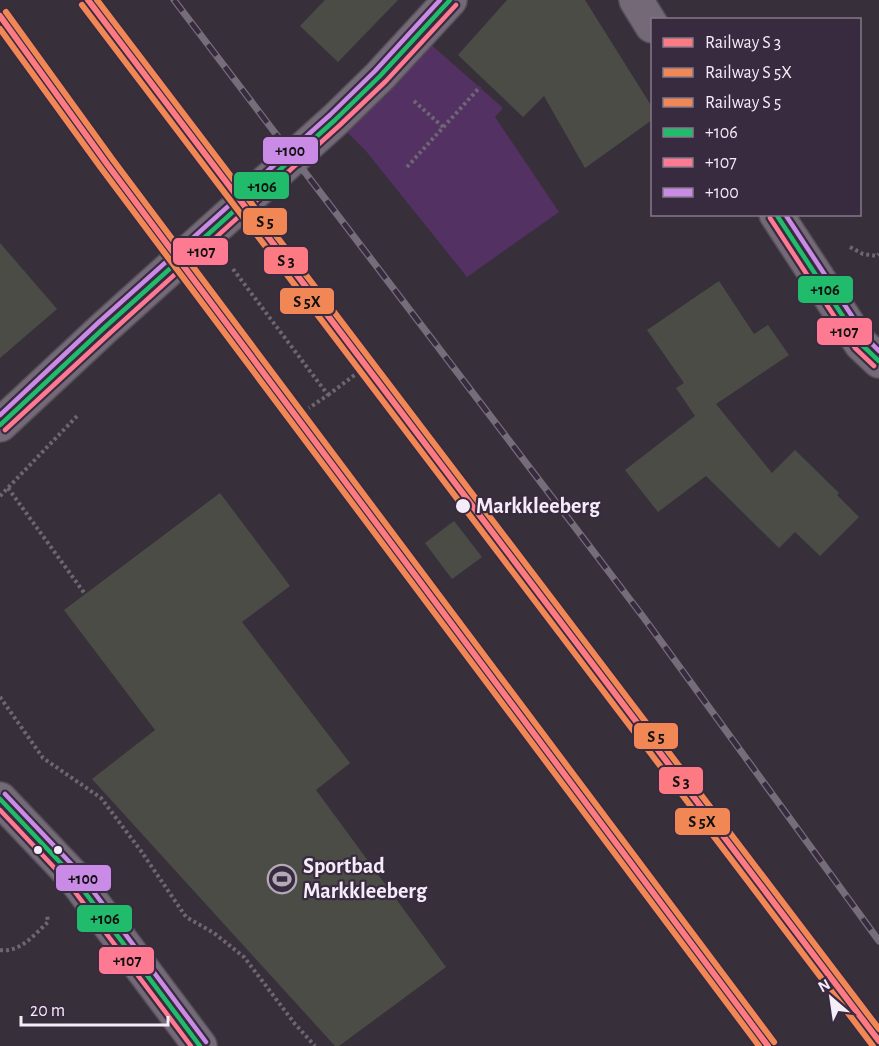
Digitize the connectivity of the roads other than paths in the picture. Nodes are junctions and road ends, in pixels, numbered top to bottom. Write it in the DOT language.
graph roads {
  1 [pos="450,0"];
  2 [pos="636,0"];
  3 [pos="651,24"];
  4 [pos="778,216"];
  5 [pos="873,343"];
  6 [pos="0,425"];
  7 [pos="0,799"];
  8 [pos="200,1046"];
  1 -- 6 [label="street"];
  2 -- 3 [label="street"];
  4 -- 5 [label="street"];
  7 -- 8 [label="street"];
}
